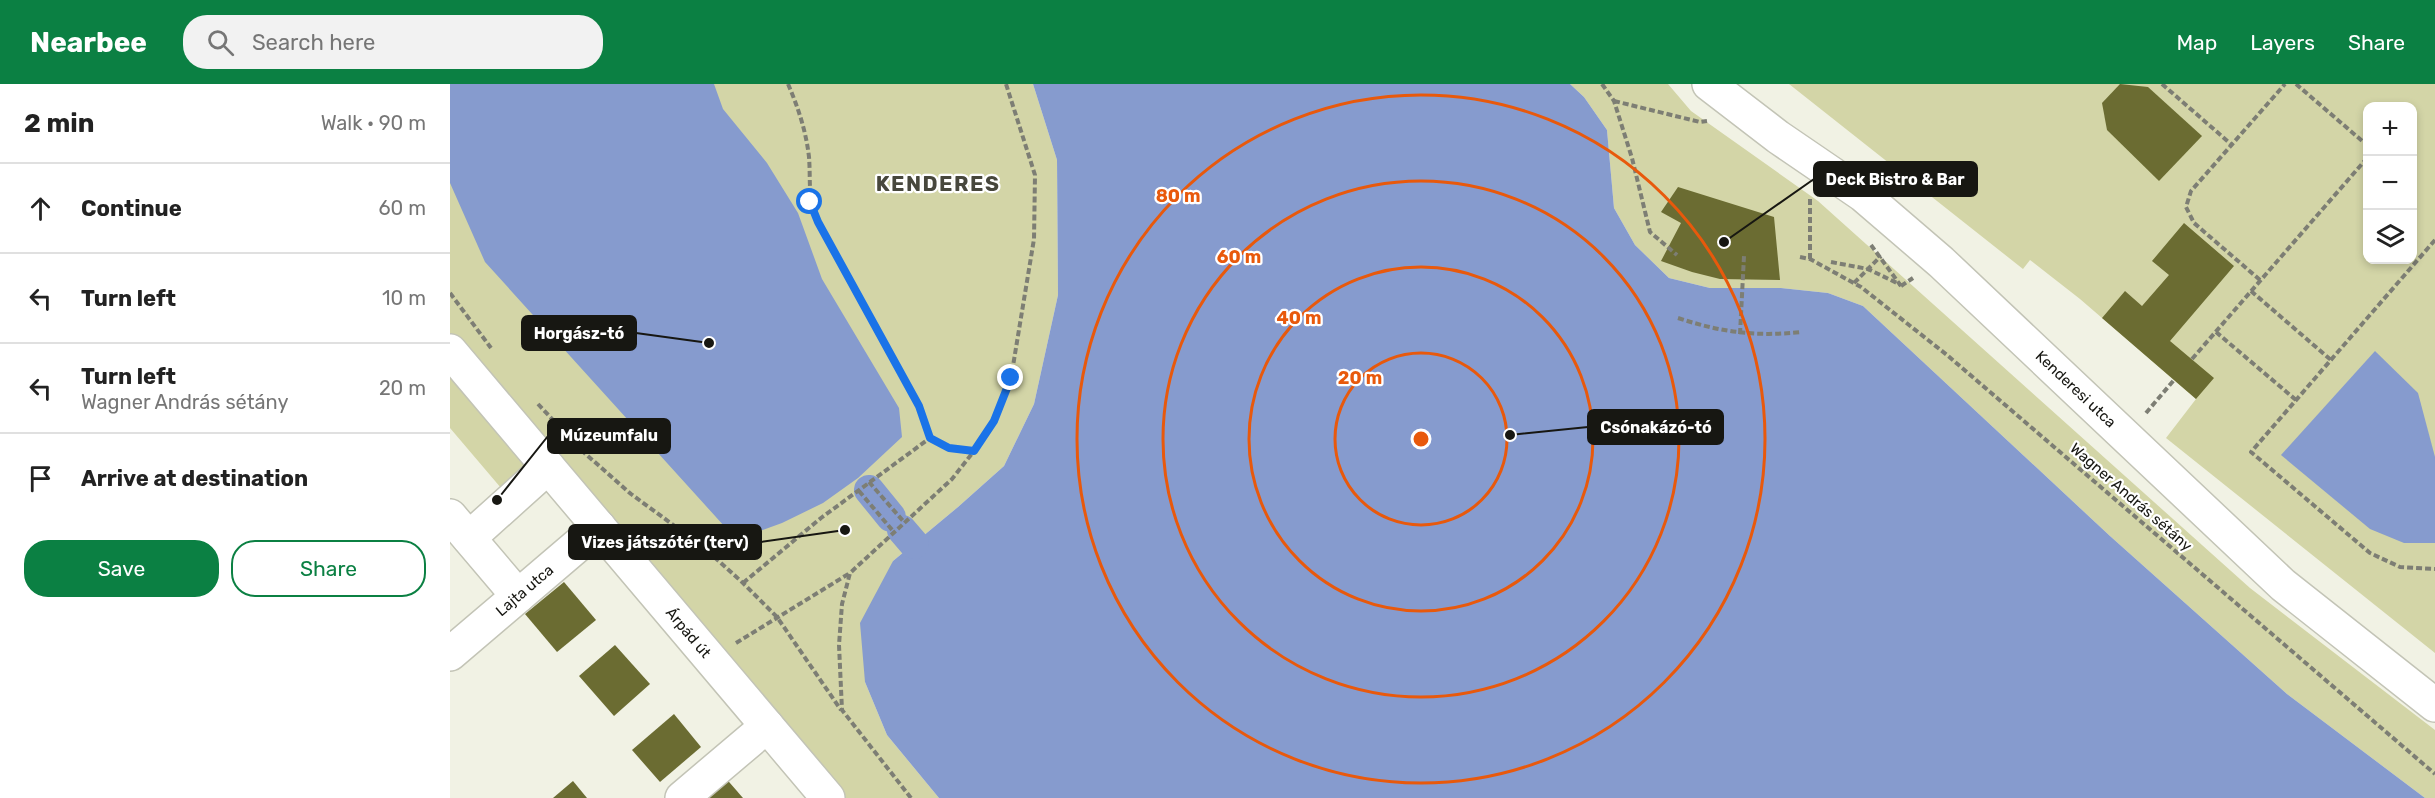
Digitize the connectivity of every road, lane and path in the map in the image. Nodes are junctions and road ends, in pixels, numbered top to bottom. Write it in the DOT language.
graph roads {
  1 [pos="788,84"];
  2 [pos="1006,84"];
  3 [pos="1602,84"];
  4 [pos="1709,84"];
  5 [pos="2162,84"];
  6 [pos="2285,84"];
  7 [pos="2296,84"];
  8 [pos="1614,101"];
  9 [pos="1687,119"];
  10 [pos="2363,143"];
  11 [pos="2232,145"];
  12 [pos="2363,162"];
  13 [pos="1811,201"];
  14 [pos="2435,240"];
  15 [pos="1869,241"];
  16 [pos="1885,253"];
  17 [pos="1677,255"];
  18 [pos="1744,256"];
  19 [pos="1800,257"];
  20 [pos="1880,258"];
  21 [pos="1810,259"];
  22 [pos="1868,269"];
  23 [pos="1841,276"];
  24 [pos="2260,280"];
  25 [pos="1854,283"];
  26 [pos="2251,291"];
  27 [pos="450,293"];
  28 [pos="1678,318"];
  29 [pos="1801,332"];
  30 [pos="2216,332"];
  31 [pos="1740,334"];
  32 [pos="450,351"];
  33 [pos="494,352"];
  34 [pos="2192,359"];
  35 [pos="2331,360"];
  36 [pos="2174,380"];
  37 [pos="532,397"];
  38 [pos="2296,400"];
  39 [pos="2126,436"];
  40 [pos="930,438"];
  41 [pos="974,451"];
  42 [pos="548,467"];
  43 [pos="869,482"];
  44 [pos="858,490"];
  45 [pos="904,522"];
  46 [pos="459,527"];
  47 [pos="599,527"];
  48 [pos="893,531"];
  49 [pos="702,546"];
  50 [pos="2435,569"];
  51 [pos="850,573"];
  52 [pos="743,583"];
  53 [pos="518,596"];
  54 [pos="777,617"];
  55 [pos="450,654"];
  56 [pos="710,658"];
  57 [pos="2435,705"];
  58 [pos="842,710"];
  59 [pos="767,726"];
  60 [pos="2435,774"];
  61 [pos="682,798"];
  62 [pos="828,798"];
  63 [pos="911,798"];
  1 -- 40 [label="path"];
  2 -- 41 [label="path"];
  3 -- 8 [label="path"];
  4 -- 39 [label="street, Kenderesi utca"];
  5 -- 11 [label="path"];
  6 -- 11 [label="path"];
  7 -- 10 [label="path"];
  8 -- 9 [label="path"];
  8 -- 17 [label="path"];
  11 -- 24 [label="path"];
  12 -- 24 [label="path"];
  13 -- 21 [label="path"];
  14 -- 35 [label="path"];
  15 -- 20 [label="path"];
  16 -- 20 [label="path"];
  18 -- 31 [label="path"];
  19 -- 21 [label="path, Wagner András sétány"];
  20 -- 22 [label="path"];
  20 -- 22 [label="path"];
  21 -- 23 [label="path, Wagner András sétány"];
  22 -- 23 [label="path"];
  22 -- 25 [label="path"];
  23 -- 25 [label="path, Wagner András sétány"];
  24 -- 26 [label="path"];
  25 -- 60 [label="path, Wagner András sétány"];
  26 -- 30 [label="path"];
  26 -- 35 [label="path"];
  27 -- 33 [label="path"];
  28 -- 31 [label="path"];
  29 -- 31 [label="path"];
  30 -- 34 [label="path"];
  30 -- 38 [label="path"];
  32 -- 42 [label="street, Árpád út"];
  35 -- 38 [label="path"];
  36 -- 39 [label="path"];
  37 -- 49 [label="path"];
  38 -- 50 [label="path"];
  39 -- 57 [label="street, Kenderesi utca"];
  40 -- 41 [label="path"];
  40 -- 43 [label="path"];
  41 -- 45 [label="path"];
  42 -- 46 [label="street"];
  42 -- 47 [label="street, Árpád út"];
  43 -- 44 [label="path"];
  43 -- 45 [label="path"];
  44 -- 48 [label="path"];
  44 -- 52 [label="path"];
  45 -- 48 [label="path"];
  46 -- 53 [label="street"];
  47 -- 49 [label="path"];
  47 -- 53 [label="street, Lajta utca"];
  47 -- 56 [label="street, Árpád út"];
  48 -- 51 [label="path"];
  49 -- 52 [label="path"];
  51 -- 54 [label="path"];
  51 -- 58 [label="path"];
  52 -- 54 [label="path"];
  53 -- 55 [label="street, Lajta utca"];
  54 -- 56 [label="path"];
  54 -- 58 [label="path"];
  56 -- 59 [label="street, Árpád út"];
  58 -- 63 [label="path"];
  59 -- 61 [label="street"];
  59 -- 62 [label="street, Árpád út"];
}
